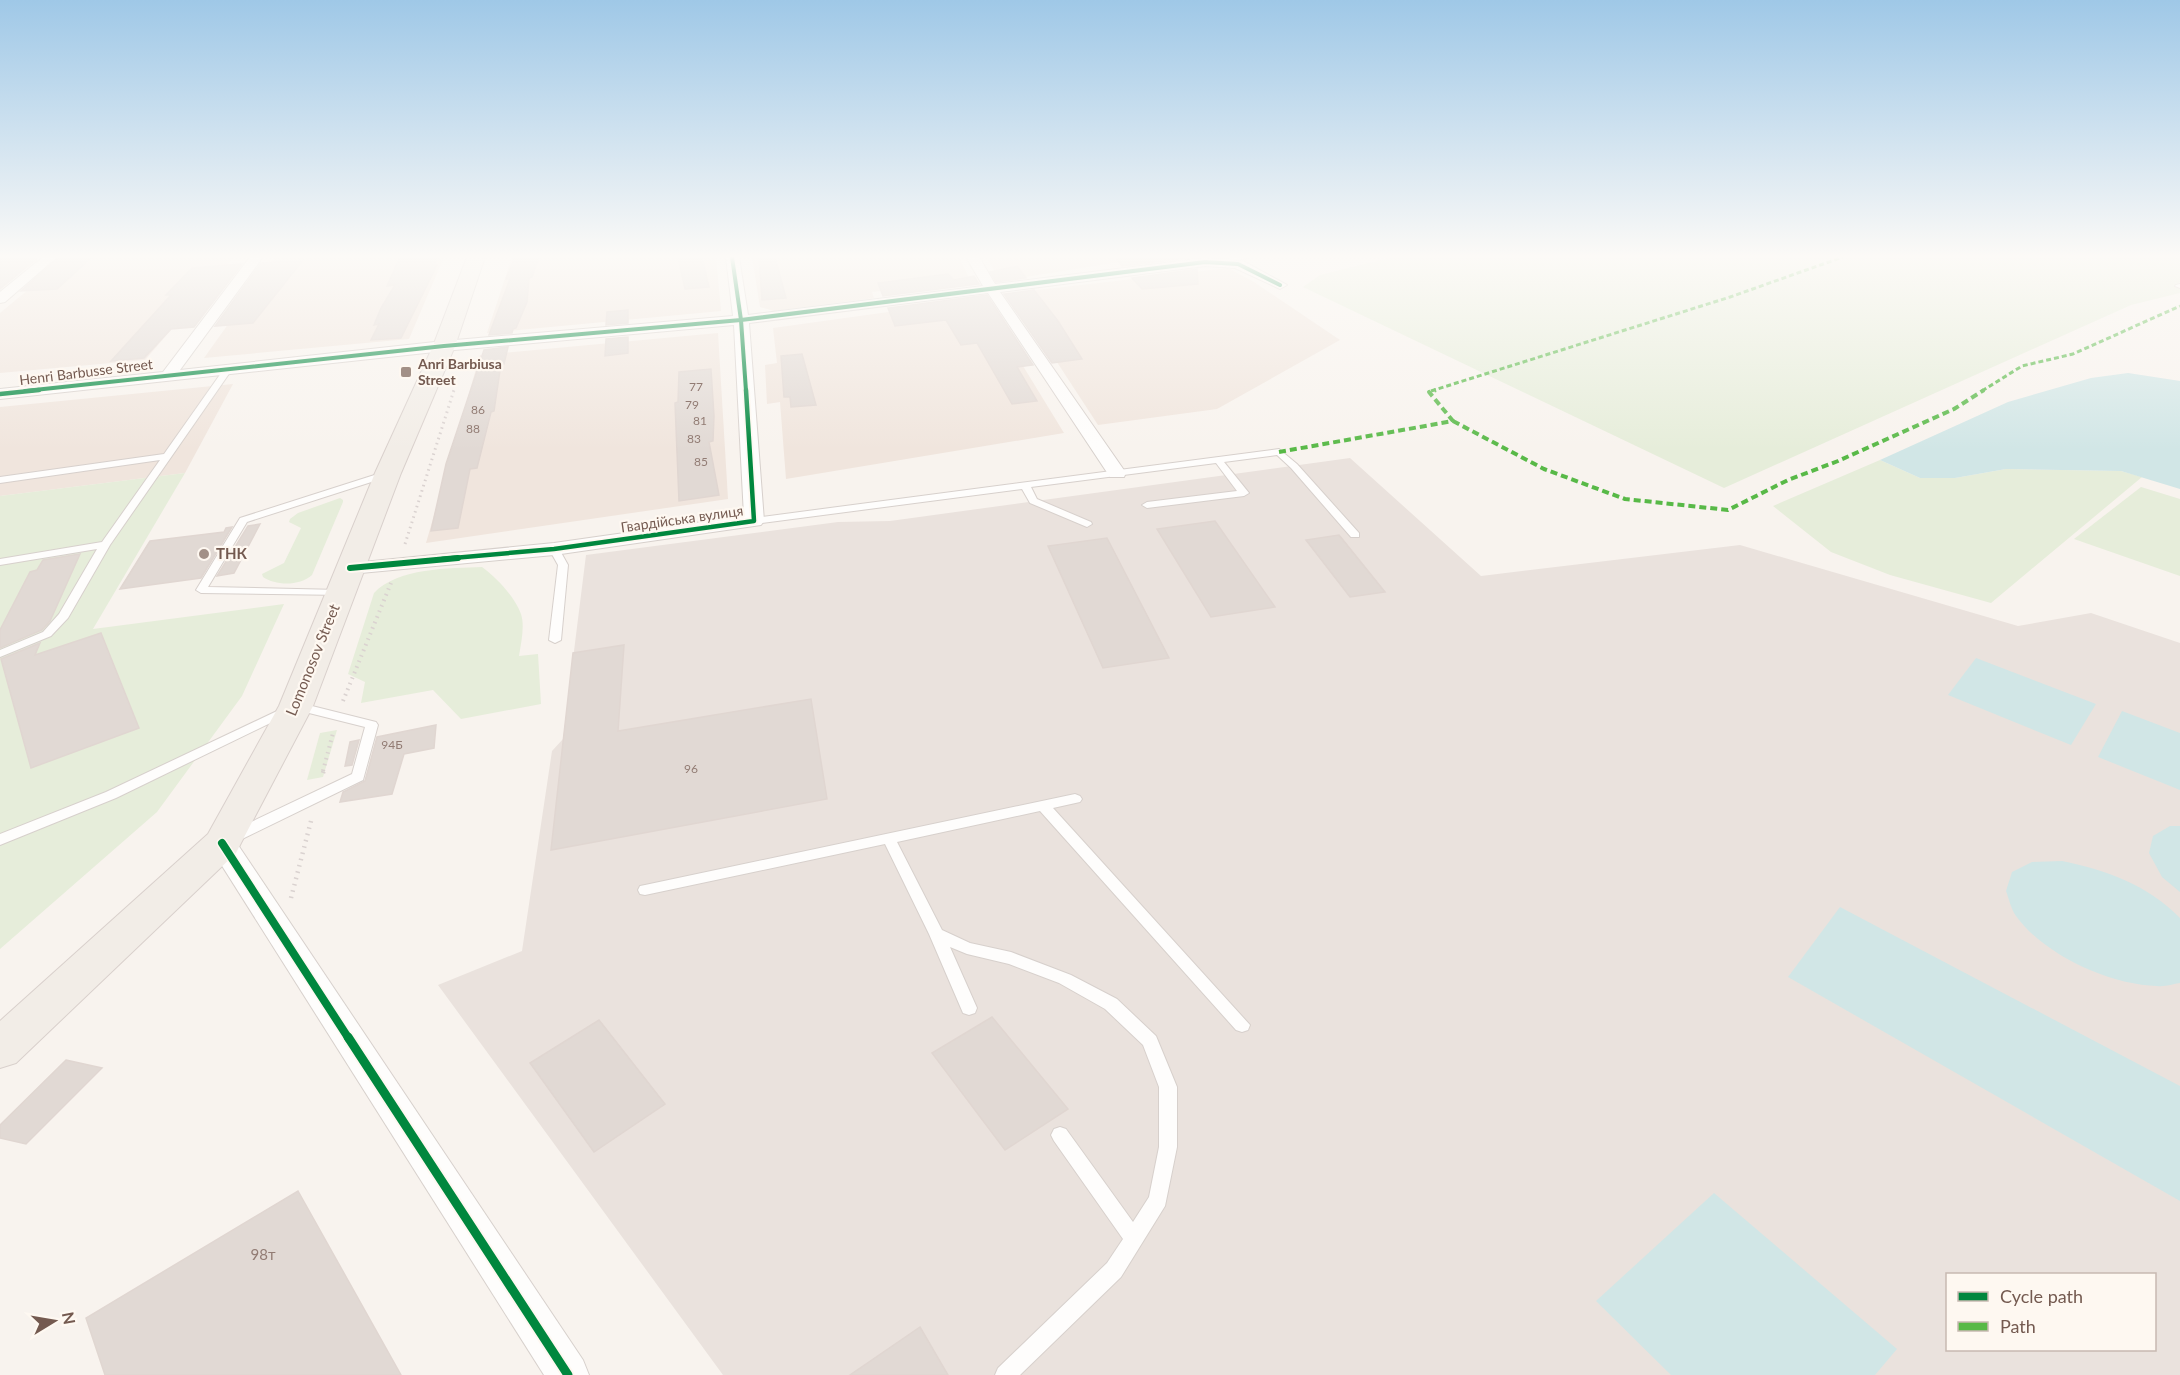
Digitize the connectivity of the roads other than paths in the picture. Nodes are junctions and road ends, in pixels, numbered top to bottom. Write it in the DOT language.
graph roads {
  1 [pos="208,321"];
  2 [pos="453,321"];
  3 [pos="728,321"];
  4 [pos="741,321"];
  5 [pos="1014,321"];
  6 [pos="444,346"];
  7 [pos="229,368"];
  8 [pos="169,374"];
  9 [pos="0,394"];
  10 [pos="167,456"];
  11 [pos="1218,460"];
  12 [pos="388,473"];
  13 [pos="1118,473"];
  14 [pos="0,480"];
  15 [pos="1026,486"];
  16 [pos="1147,505"];
  17 [pos="754,521"];
  18 [pos="1087,524"];
  19 [pos="1355,535"];
  20 [pos="105,544"];
  21 [pos="554,549"];
  22 [pos="0,562"];
  23 [pos="345,581"];
  24 [pos="555,640"];
  25 [pos="0,654"];
  26 [pos="296,706"];
  27 [pos="1075,799"];
  28 [pos="1043,806"];
  29 [pos="889,839"];
  30 [pos="0,840"];
  31 [pos="222,843"];
  32 [pos="645,890"];
  33 [pos="937,934"];
  34 [pos="969,1008"];
  35 [pos="1242,1025"];
  36 [pos="0,1049"];
  37 [pos="1060,1136"];
  38 [pos="1134,1239"];
  39 [pos="568,1375"];
  40 [pos="1005,1375"];
  1 -- 8 [label="street"];
  2 -- 6 [label="main road, Lomonosov Street"];
  3 -- 6 [label="street, Henri Barbusse Street"];
  4 -- 17 [label="street, Гвардійська вулиця"];
  5 -- 13 [label="street"];
  6 -- 7 [label="street, Henri Barbusse Street"];
  6 -- 12 [label="main road, Lomonosov Street"];
  7 -- 8 [label="street, Henri Barbusse Street"];
  7 -- 10 [label="lane"];
  8 -- 9 [label="street, Henri Barbusse Street"];
  10 -- 14 [label="lane"];
  10 -- 20 [label="lane"];
  11 -- 13 [label="lane"];
  11 -- 16 [label="lane"];
  11 -- 19 [label="lane"];
  12 -- 23 [label="main road, Lomonosov Street"];
  12 -- 23 [label="lane"];
  13 -- 15 [label="lane"];
  15 -- 17 [label="lane"];
  15 -- 18 [label="lane"];
  17 -- 21 [label="street, Гвардійська вулиця"];
  20 -- 22 [label="lane"];
  20 -- 25 [label="lane"];
  21 -- 23 [label="street, Гвардійська вулиця"];
  21 -- 24 [label="lane"];
  23 -- 26 [label="main road, Lomonosov Street"];
  26 -- 30 [label="lane"];
  26 -- 31 [label="main road, Lomonosov Street"];
  26 -- 31 [label="lane"];
  27 -- 28 [label="lane"];
  28 -- 29 [label="lane"];
  28 -- 35 [label="lane"];
  29 -- 32 [label="lane"];
  29 -- 33 [label="lane"];
  31 -- 36 [label="main road, Lomonosov Street"];
  31 -- 39 [label="street"];
  33 -- 34 [label="lane"];
  33 -- 38 [label="lane"];
  37 -- 38 [label="lane"];
  38 -- 40 [label="lane"];
}
